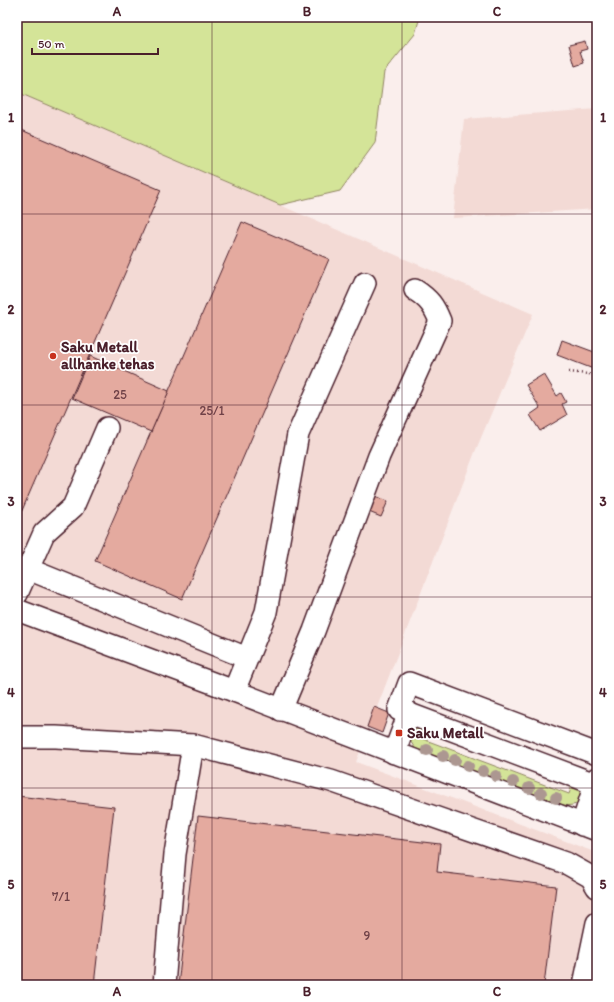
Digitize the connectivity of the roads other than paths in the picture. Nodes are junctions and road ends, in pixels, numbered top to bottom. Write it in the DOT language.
graph roads {
  1 [pos="365,283"];
  2 [pos="415,290"];
  3 [pos="107,428"];
  4 [pos="22,569"];
  5 [pos="17,594"];
  6 [pos="17,610"];
  7 [pos="247,658"];
  8 [pos="234,692"];
  9 [pos="281,710"];
  10 [pos="409,713"];
  11 [pos="17,737"];
  12 [pos="193,745"];
  13 [pos="394,753"];
  14 [pos="597,754"];
  15 [pos="596,781"];
  16 [pos="590,827"];
  17 [pos="597,887"];
  18 [pos="597,923"];
  19 [pos="164,985"];
  20 [pos="584,985"];
  1 -- 7 [label="lane"];
  2 -- 9 [label="lane"];
  3 -- 4 [label="lane"];
  4 -- 5 [label="lane"];
  4 -- 7 [label="lane"];
  6 -- 8 [label="lane"];
  7 -- 8 [label="lane"];
  8 -- 9 [label="lane"];
  9 -- 13 [label="lane"];
  10 -- 13 [label="lane"];
  10 -- 14 [label="lane"];
  10 -- 15 [label="lane"];
  11 -- 12 [label="lane"];
  12 -- 17 [label="lane"];
  12 -- 19 [label="lane"];
  13 -- 16 [label="lane"];
  15 -- 16 [label="lane"];
  18 -- 20 [label="lane"];
}
